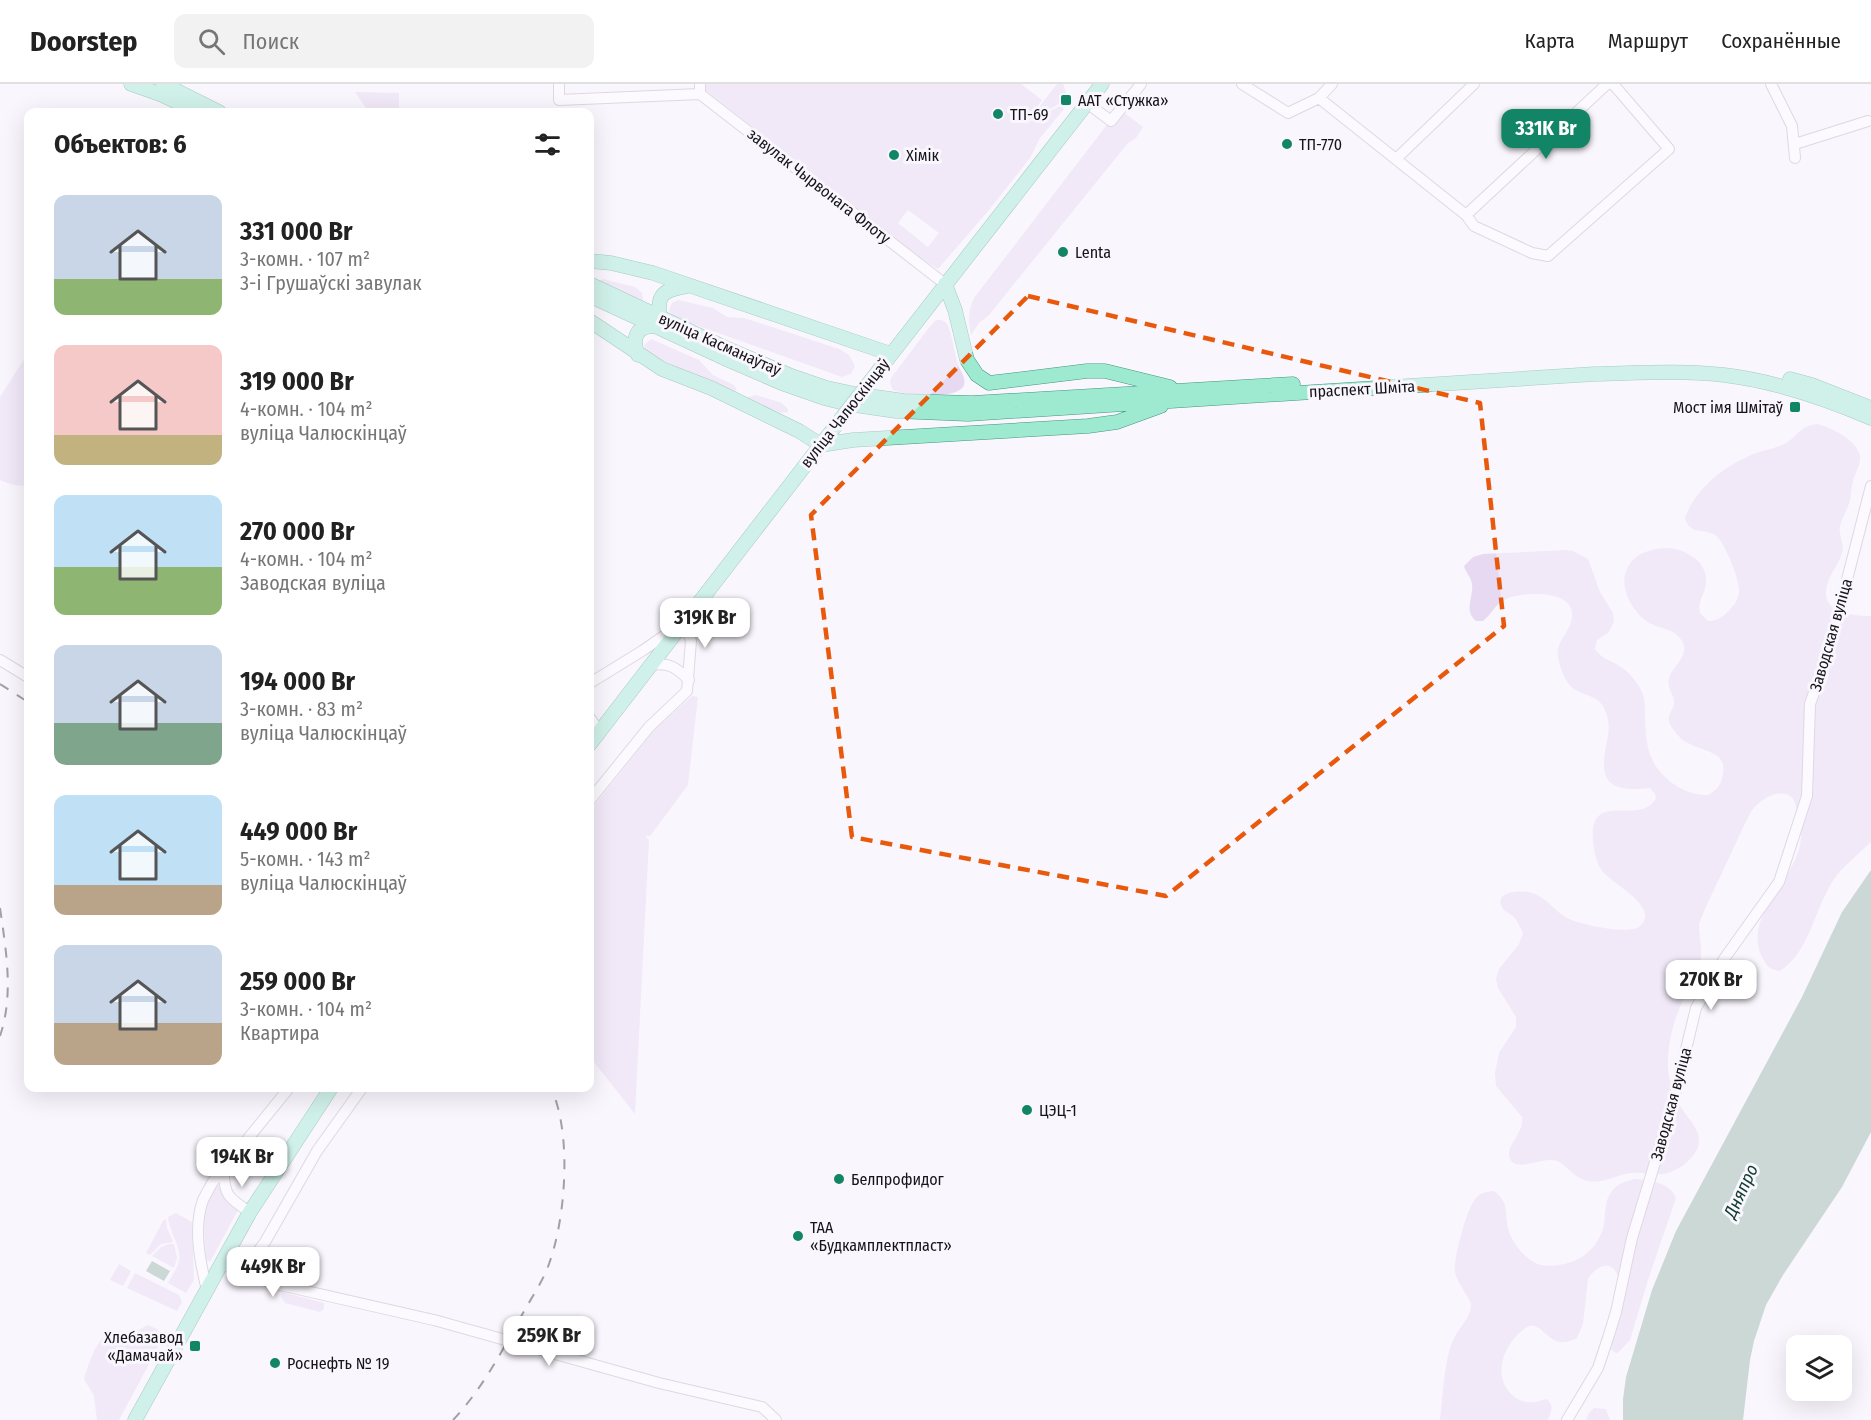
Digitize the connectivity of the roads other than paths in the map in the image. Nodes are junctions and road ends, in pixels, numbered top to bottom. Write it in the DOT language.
graph roads {
  1 [pos="131,84"];
  2 [pos="163,84"];
  3 [pos="559,84"];
  4 [pos="1102,84"];
  5 [pos="1141,84"];
  6 [pos="1242,84"];
  7 [pos="1332,84"];
  8 [pos="1474,84"];
  9 [pos="1607,84"];
  10 [pos="1613,84"];
  11 [pos="1771,84"];
  12 [pos="700,89"];
  13 [pos="1319,98"];
  14 [pos="1087,103"];
  15 [pos="190,108"];
  16 [pos="211,108"];
  17 [pos="1868,121"];
  18 [pos="1795,144"];
  19 [pos="1796,158"];
  20 [pos="1396,159"];
  21 [pos="1466,215"];
  22 [pos="594,261"];
  23 [pos="945,284"];
  24 [pos="689,285"];
  25 [pos="594,286"];
  26 [pos="594,298"];
  27 [pos="657,322"];
  28 [pos="594,324"];
  29 [pos="891,354"];
  30 [pos="638,355"];
  31 [pos="1179,395"];
  32 [pos="851,399"];
  33 [pos="1870,415"];
  34 [pos="821,445"];
  35 [pos="1871,486"];
  36 [pos="684,622"];
  37 [pos="0,660"];
  38 [pos="651,665"];
  39 [pos="24,675"];
  40 [pos="594,680"];
  41 [pos="689,680"];
  42 [pos="594,724"];
  43 [pos="599,731"];
  44 [pos="594,738"];
  45 [pos="594,795"];
  46 [pos="286,1092"];
  47 [pos="328,1092"];
  48 [pos="359,1092"];
  49 [pos="224,1169"];
  50 [pos="250,1212"];
  51 [pos="222,1263"];
  52 [pos="242,1273"];
  53 [pos="207,1290"];
  54 [pos="135,1420"];
  55 [pos="776,1420"];
  56 [pos="1568,1420"];
  1 -- 15 [label="main road"];
  2 -- 16 [label="main road"];
  3 -- 12 [label="street"];
  4 -- 14 [label="main road, вуліца Чалюскінцаў"];
  5 -- 14 [label="street"];
  6 -- 13 [label="street"];
  7 -- 13 [label="street"];
  8 -- 20 [label="street"];
  9 -- 21 [label="street"];
  10 -- 21 [label="street"];
  11 -- 18 [label="street"];
  12 -- 23 [label="street, завулак Чырвонага Флоту"];
  13 -- 20 [label="street"];
  14 -- 23 [label="main road, вуліца Чалюскінцаў"];
  17 -- 18 [label="street"];
  18 -- 19 [label="street"];
  20 -- 21 [label="street"];
  22 -- 24 [label="main road"];
  23 -- 29 [label="main road, вуліца Чалюскінцаў"];
  23 -- 31 [label="main road"];
  24 -- 27 [label="main road"];
  24 -- 29 [label="main road"];
  25 -- 27 [label="main road, вуліца Касманаўтаў"];
  26 -- 27 [label="main road, вуліца Касманаўтаў"];
  27 -- 30 [label="main road"];
  27 -- 32 [label="main road, вуліца Касманаўтаў"];
  28 -- 30 [label="main road"];
  29 -- 34 [label="main road, вуліца Чалюскінцаў, bridge"];
  30 -- 34 [label="main road"];
  31 -- 32 [label="main road, праспект Шміта"];
  31 -- 33 [label="main road, праспект Шміта"];
  31 -- 34 [label="main road"];
  34 -- 36 [label="main road, вуліца Чалюскінцаў"];
  35 -- 56 [label="street, Заводская вуліца"];
  36 -- 38 [label="main road, вуліца Чалюскінцаў"];
  36 -- 40 [label="street"];
  36 -- 41 [label="street"];
  37 -- 39 [label="street"];
  38 -- 41 [label="street"];
  38 -- 43 [label="main road, вуліца Чалюскінцаў"];
  41 -- 45 [label="street"];
  42 -- 43 [label="street"];
  43 -- 44 [label="main road, вуліца Чалюскінцаў"];
  46 -- 49 [label="street"];
  47 -- 50 [label="main road"];
  48 -- 52 [label="street"];
  49 -- 50 [label="street"];
  49 -- 53 [label="street"];
  50 -- 51 [label="main road"];
  51 -- 52 [label="street"];
  51 -- 53 [label="main road"];
  52 -- 55 [label="street"];
  53 -- 54 [label="main road"];
}
